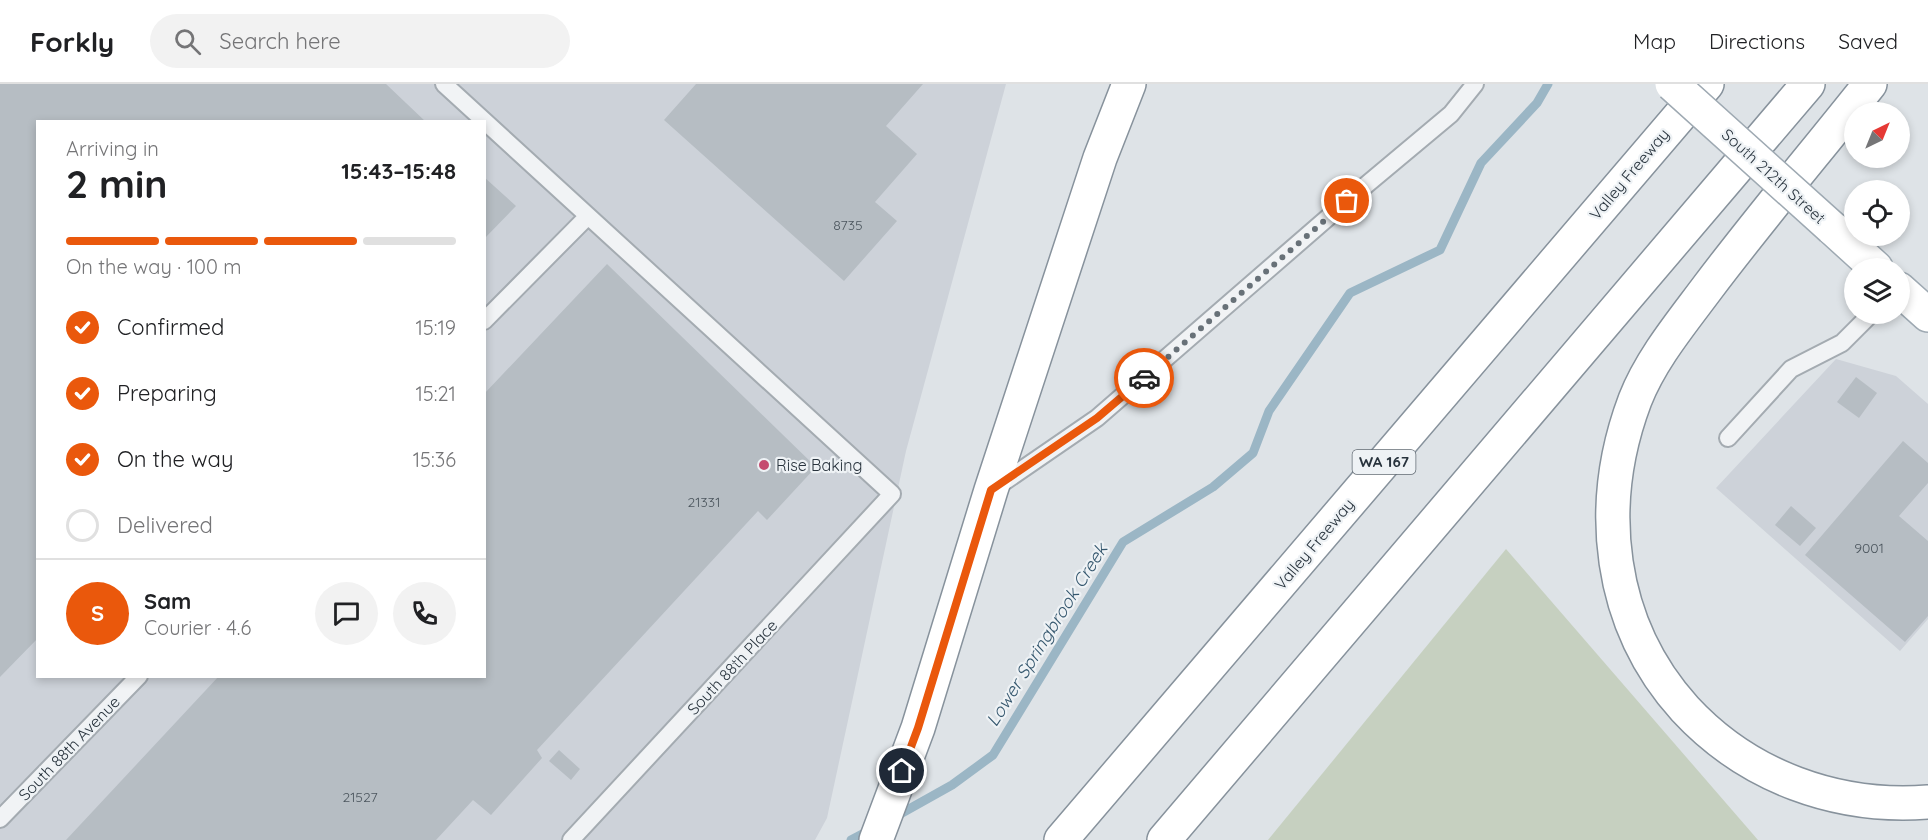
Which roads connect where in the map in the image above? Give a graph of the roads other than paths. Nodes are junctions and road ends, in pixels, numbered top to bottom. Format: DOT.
graph roads {
  1 [pos="444,84"];
  2 [pos="1129,84"];
  3 [pos="1475,84"];
  4 [pos="1672,84"];
  5 [pos="1707,84"];
  6 [pos="1808,84"];
  7 [pos="1870,84"];
  8 [pos="483,120"];
  9 [pos="486,122"];
  10 [pos="588,216"];
  11 [pos="1865,258"];
  12 [pos="1910,299"];
  13 [pos="1928,315"];
  14 [pos="486,319"];
  15 [pos="1861,324"];
  16 [pos="1728,438"];
  17 [pos="991,490"];
  18 [pos="137,678"];
  19 [pos="1928,802"];
  20 [pos="0,819"];
  21 [pos="572,840"];
  22 [pos="876,840"];
  23 [pos="1062,840"];
  24 [pos="1164,840"];
  1 -- 8 [label="lane"];
  2 -- 17 [label="main road"];
  3 -- 17 [label="lane"];
  4 -- 11 [label="main road, South 212th Street, bridge"];
  5 -- 23 [label="main road, Valley Freeway / WA 167"];
  6 -- 24 [label="main road"];
  7 -- 19 [label="main road"];
  9 -- 10 [label="lane"];
  10 -- 14 [label="lane"];
  10 -- 21 [label="lane, South 88th Place"];
  12 -- 13 [label="main road"];
  15 -- 16 [label="lane"];
  17 -- 22 [label="main road"];
  18 -- 20 [label="lane, South 88th Avenue"];
}
